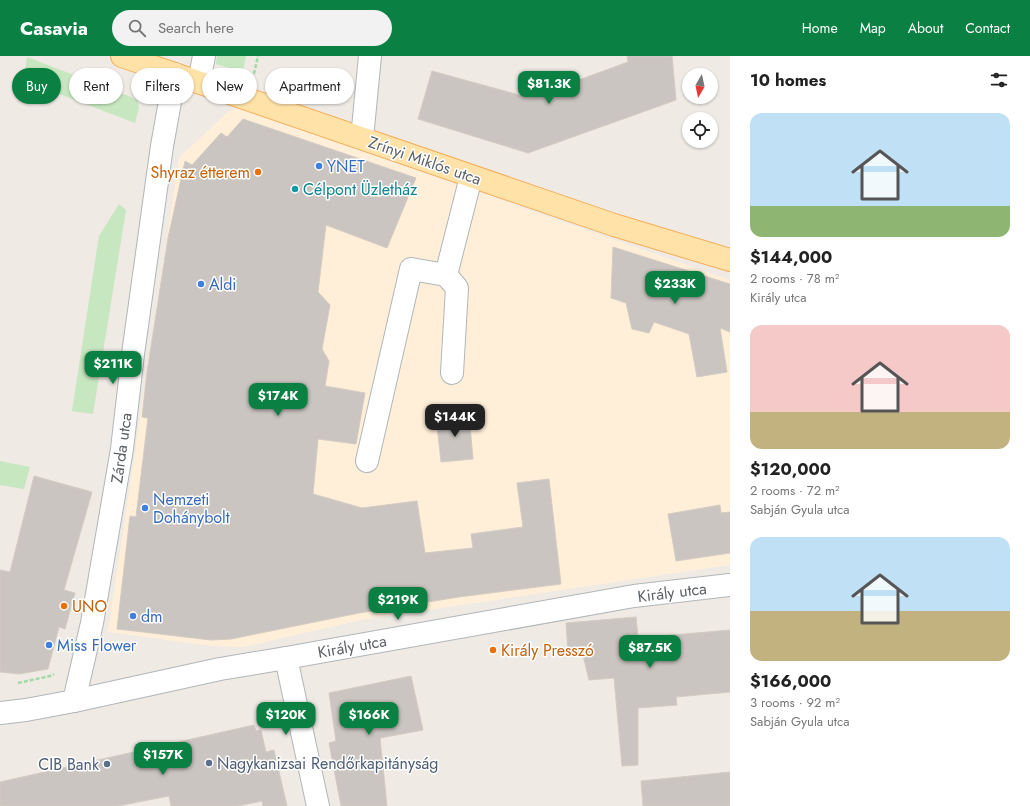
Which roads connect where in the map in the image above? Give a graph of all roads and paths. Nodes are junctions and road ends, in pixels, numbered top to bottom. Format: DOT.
graph roads {
  1 [pos="122,56"];
  2 [pos="204,56"];
  3 [pos="258,56"];
  4 [pos="370,56"];
  5 [pos="157,68"];
  6 [pos="255,68"];
  7 [pos="194,80"];
  8 [pos="199,82"];
  9 [pos="170,104"];
  10 [pos="362,138"];
  11 [pos="471,177"];
  12 [pos="730,260"];
  13 [pos="446,276"];
  14 [pos="452,373"];
  15 [pos="367,461"];
  16 [pos="730,585"];
  17 [pos="286,658"];
  18 [pos="58,672"];
  19 [pos="17,684"];
  20 [pos="74,702"];
  21 [pos="0,713"];
  22 [pos="318,806"];
  1 -- 5 [label="main road, Zrínyi Miklós utca"];
  2 -- 8 [label="street"];
  3 -- 6 [label="path"];
  4 -- 10 [label="street"];
  7 -- 8 [label="main road, Zrínyi Miklós utca"];
  8 -- 10 [label="main road, Zrínyi Miklós utca"];
  9 -- 20 [label="street, Zárda utca"];
  10 -- 11 [label="main road, Zrínyi Miklós utca"];
  11 -- 12 [label="main road, Zrínyi Miklós utca"];
  11 -- 13 [label="street"];
  13 -- 14 [label="street"];
  13 -- 15 [label="street"];
  16 -- 17 [label="street, Király utca"];
  17 -- 20 [label="street, Király utca"];
  17 -- 22 [label="street"];
  18 -- 19 [label="path"];
  20 -- 21 [label="street, Király utca"];
}
